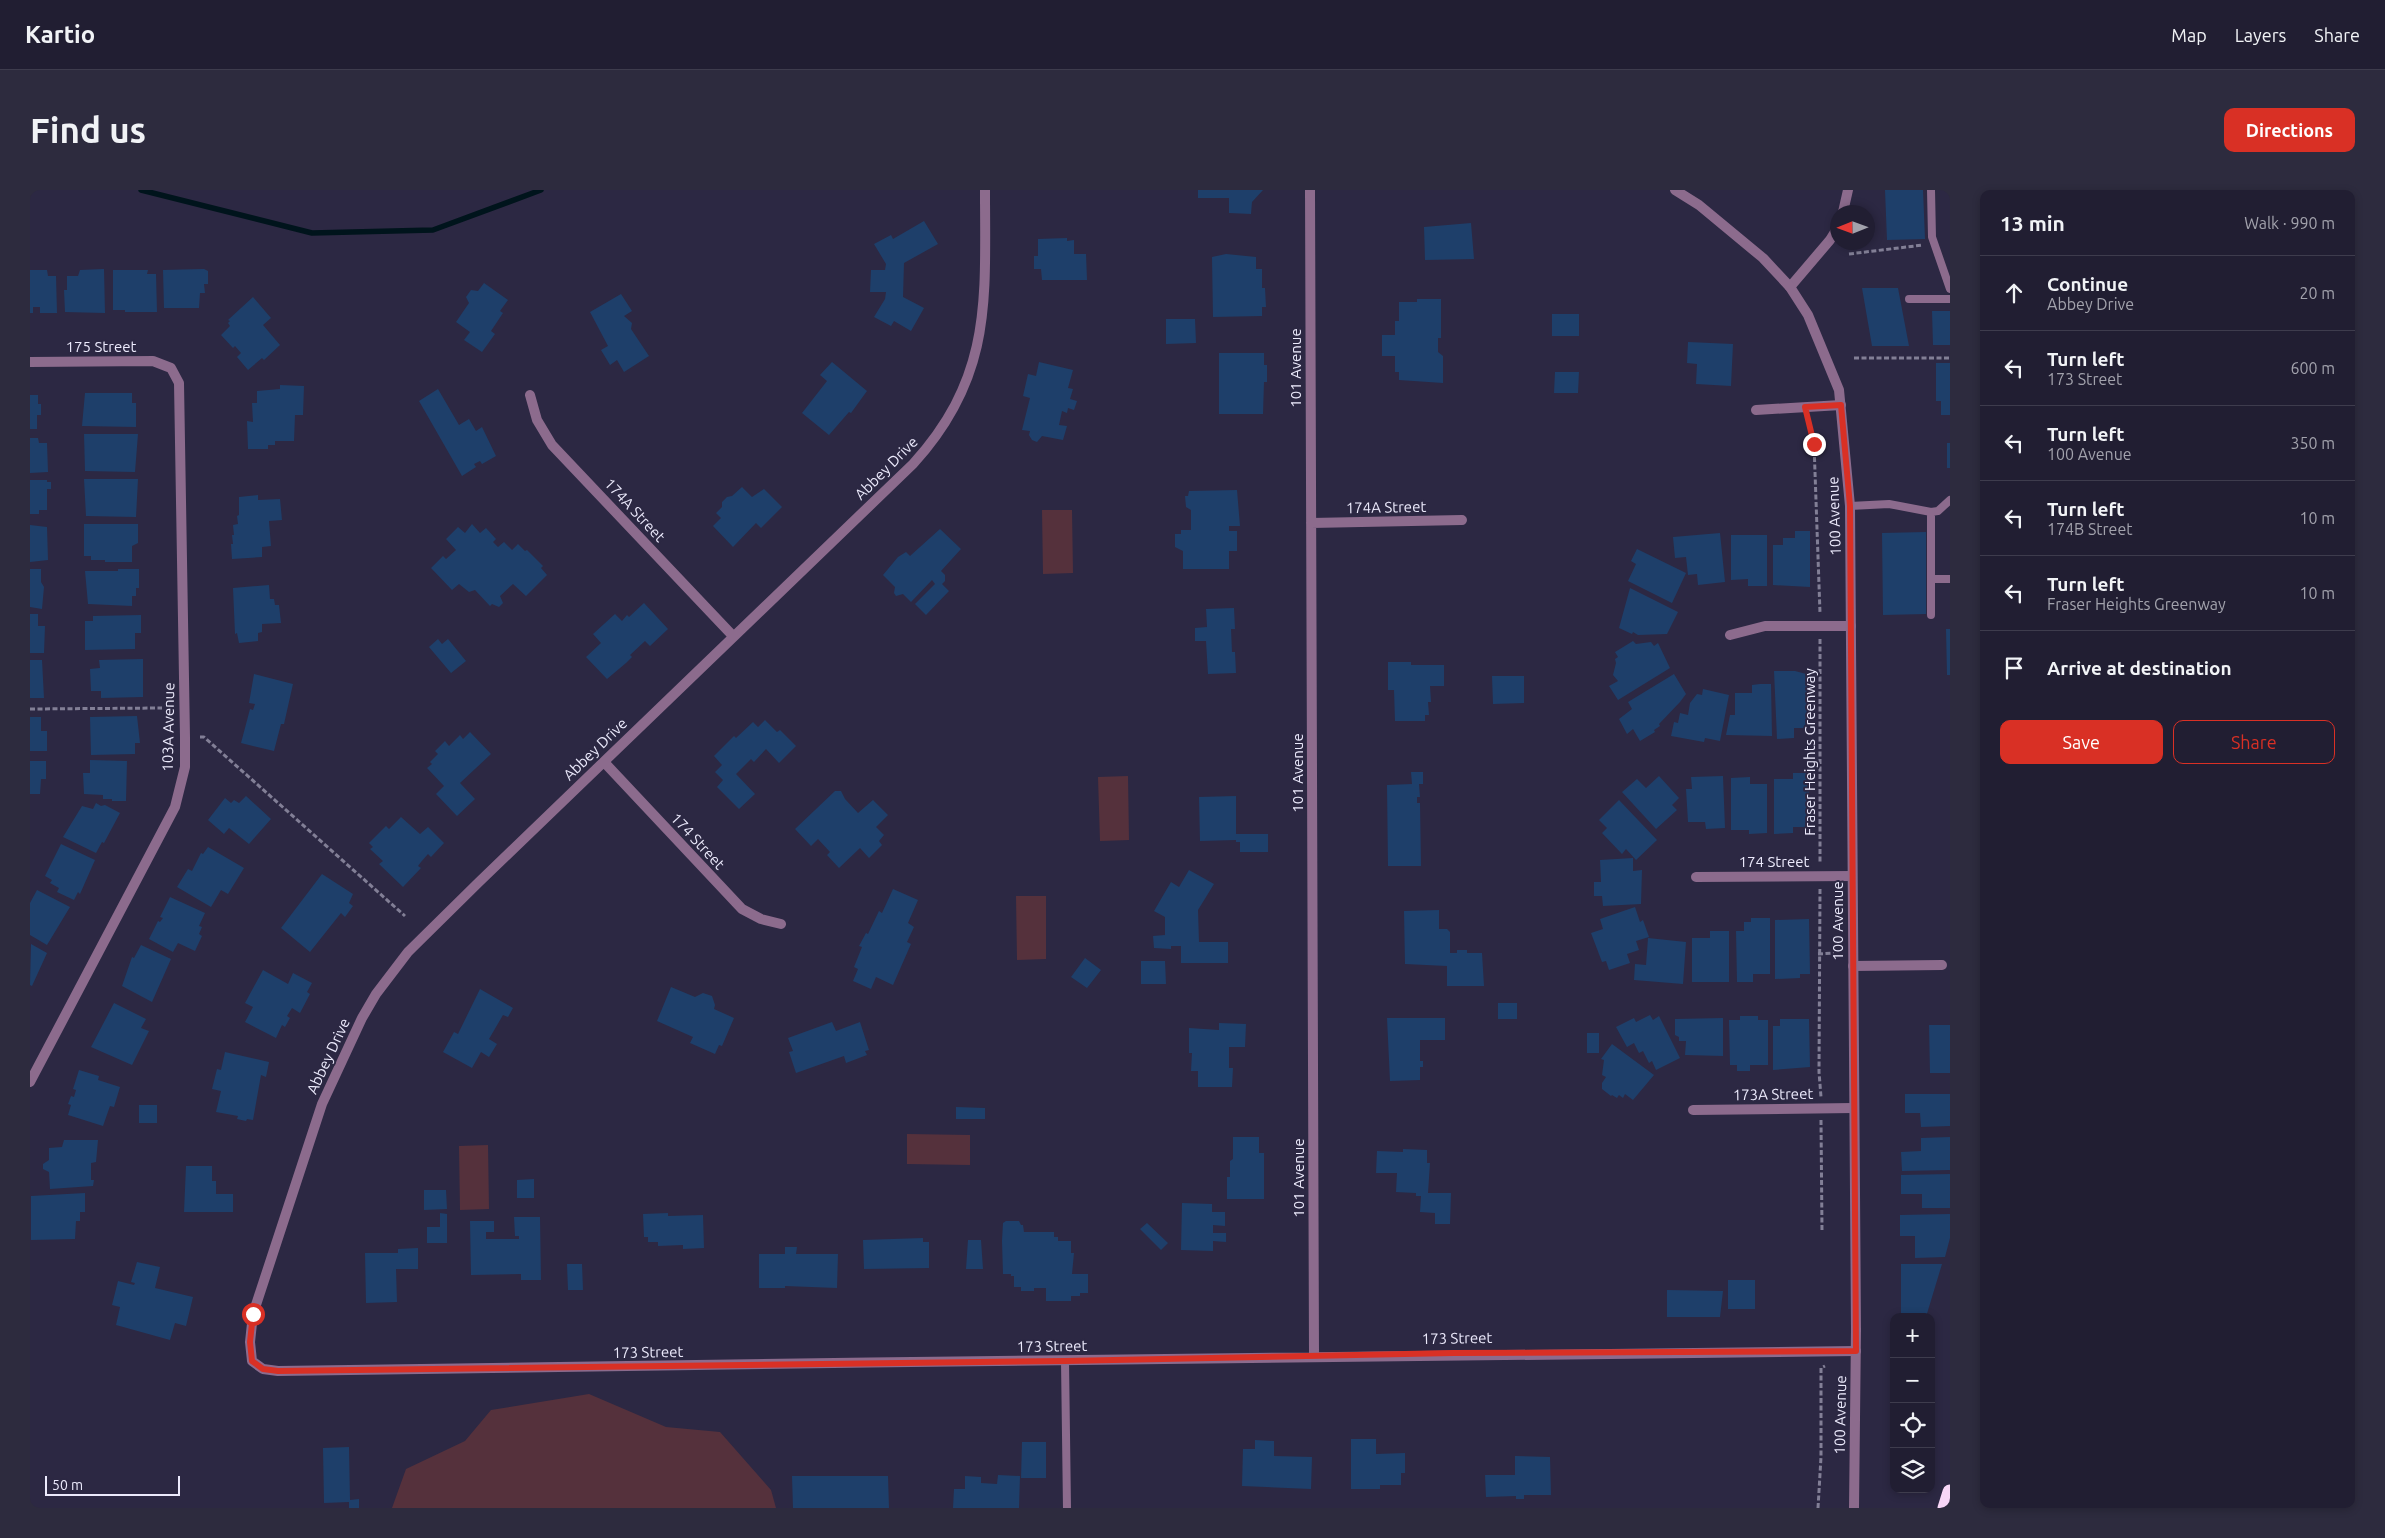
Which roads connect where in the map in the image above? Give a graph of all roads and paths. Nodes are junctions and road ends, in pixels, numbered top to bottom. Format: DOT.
graph roads {
  1 [pos="985,190"];
  2 [pos="1310,190"];
  3 [pos="1675,190"];
  4 [pos="1848,190"];
  5 [pos="1931,190"];
  6 [pos="1845,205"];
  7 [pos="1830,240"];
  8 [pos="1934,244"];
  9 [pos="1849,254"];
  10 [pos="1790,287"];
  11 [pos="1950,289"];
  12 [pos="1950,298"];
  13 [pos="1909,299"];
  14 [pos="1854,358"];
  15 [pos="1950,358"];
  16 [pos="30,362"];
  17 [pos="171,368"];
  18 [pos="530,395"];
  19 [pos="1841,405"];
  20 [pos="1805,407"];
  21 [pos="1756,410"];
  22 [pos="1950,500"];
  23 [pos="1850,506"];
  24 [pos="1932,512"];
  25 [pos="1462,520"];
  26 [pos="1311,523"];
  27 [pos="1931,579"];
  28 [pos="1950,579"];
  29 [pos="1820,615"];
  30 [pos="1932,615"];
  31 [pos="1851,626"];
  32 [pos="1730,635"];
  33 [pos="733,636"];
  34 [pos="1820,639"];
  35 [pos="162,708"];
  36 [pos="30,709"];
  37 [pos="200,737"];
  38 [pos="604,762"];
  39 [pos="1820,864"];
  40 [pos="1852,876"];
  41 [pos="1696,877"];
  42 [pos="1820,887"];
  43 [pos="405,916"];
  44 [pos="781,924"];
  45 [pos="1834,953"];
  46 [pos="1818,954"];
  47 [pos="1942,964"];
  48 [pos="1853,966"];
  49 [pos="30,1082"];
  50 [pos="1821,1099"];
  51 [pos="1853,1108"];
  52 [pos="1693,1110"];
  53 [pos="1821,1120"];
  54 [pos="1822,1231"];
  55 [pos="1843,1351"];
  56 [pos="1856,1351"];
  57 [pos="1314,1356"];
  58 [pos="252,1361"];
  59 [pos="1065,1361"];
  60 [pos="1950,1492"];
  61 [pos="1067,1508"];
  62 [pos="1818,1508"];
  63 [pos="1854,1508"];
  64 [pos="1946,1508"];
  1 -- 33 [label="street, Abbey Drive"];
  2 -- 26 [label="street, 101 Avenue"];
  3 -- 10 [label="street, 100 Avenue"];
  4 -- 6 [label="street"];
  5 -- 8 [label="lane"];
  7 -- 10 [label="street"];
  8 -- 9 [label="path"];
  8 -- 11 [label="lane"];
  10 -- 19 [label="street, 100 Avenue"];
  12 -- 13 [label="lane"];
  14 -- 15 [label="path"];
  16 -- 17 [label="street, 175 Street"];
  17 -- 49 [label="street, 103A Avenue"];
  18 -- 33 [label="street, 174A Street"];
  19 -- 20 [label="street"];
  19 -- 23 [label="street, 100 Avenue"];
  20 -- 21 [label="street"];
  20 -- 29 [label="path"];
  22 -- 24 [label="lane"];
  23 -- 24 [label="lane"];
  23 -- 31 [label="street, 100 Avenue"];
  24 -- 27 [label="lane"];
  25 -- 26 [label="street, 174A Street"];
  26 -- 57 [label="street, 101 Avenue"];
  27 -- 28 [label="lane"];
  27 -- 30 [label="lane"];
  31 -- 32 [label="street"];
  31 -- 40 [label="street, 100 Avenue"];
  33 -- 38 [label="street, Abbey Drive"];
  34 -- 39 [label="path, Fraser Heights Greenway"];
  35 -- 36 [label="path"];
  37 -- 43 [label="path"];
  38 -- 44 [label="street, 174 Street"];
  38 -- 58 [label="street, Abbey Drive"];
  40 -- 41 [label="street, 174 Street"];
  40 -- 48 [label="street, 100 Avenue"];
  42 -- 46 [label="path"];
  45 -- 46 [label="path"];
  46 -- 50 [label="path"];
  47 -- 48 [label="street"];
  48 -- 51 [label="street, 100 Avenue"];
  51 -- 52 [label="street, 173A Street"];
  51 -- 56 [label="street, 100 Avenue"];
  53 -- 54 [label="path"];
  55 -- 56 [label="street, 173 Street"];
  55 -- 57 [label="street, 173 Street"];
  55 -- 62 [label="path"];
  56 -- 63 [label="street, 100 Avenue"];
  57 -- 59 [label="street, 173 Street"];
  58 -- 59 [label="street, 173 Street"];
  59 -- 61 [label="lane"];
  60 -- 64 [label="highway"];
}
